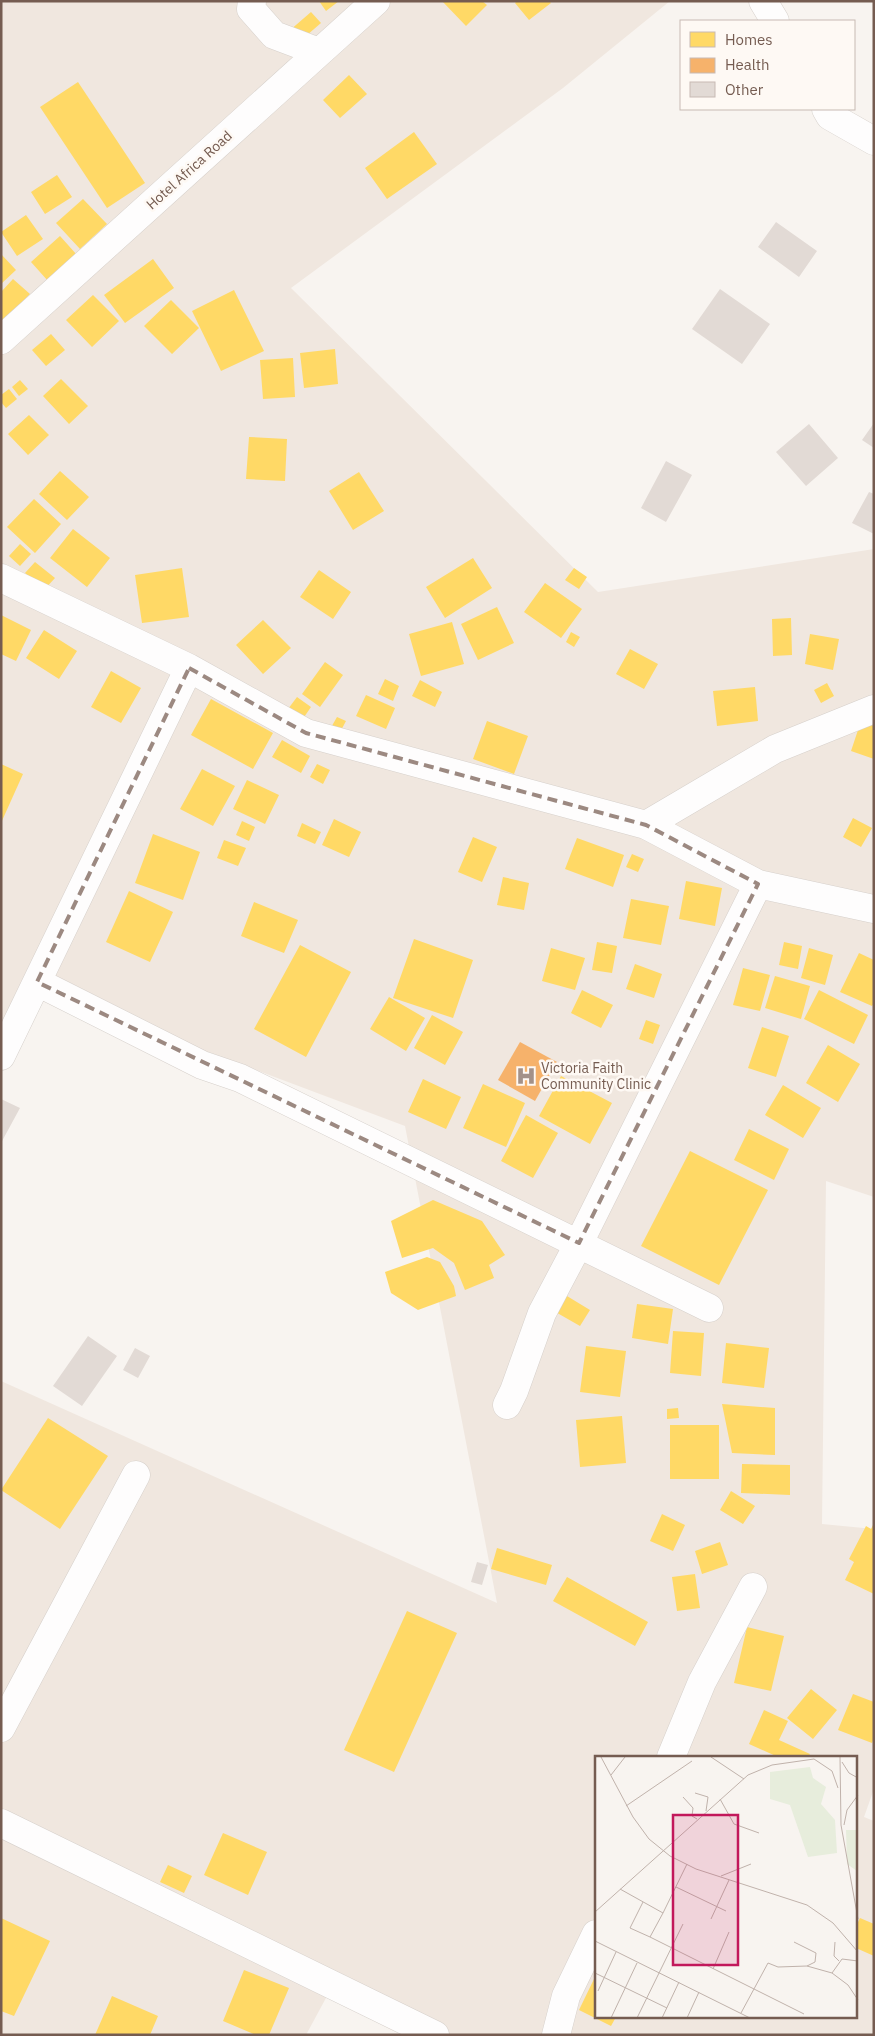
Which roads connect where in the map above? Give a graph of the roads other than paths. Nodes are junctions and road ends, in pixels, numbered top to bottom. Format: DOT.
graph roads {
  1 [pos="252,1"];
  2 [pos="376,1"];
  3 [pos="763,1"];
  4 [pos="774,20"];
  5 [pos="319,52"];
  6 [pos="827,110"];
  7 [pos="874,141"];
  8 [pos="1,340"];
  9 [pos="1,578"];
  10 [pos="189,668"];
  11 [pos="874,709"];
  12 [pos="646,824"];
  13 [pos="758,884"];
  14 [pos="874,909"];
  15 [pos="37,982"];
  16 [pos="1,1056"];
  17 [pos="579,1243"];
  18 [pos="709,1308"];
  19 [pos="507,1405"];
  20 [pos="136,1475"];
  21 [pos="752,1587"];
  22 [pos="1,1728"];
  23 [pos="670,1756"];
  24 [pos="1,1822"];
  25 [pos="595,1936"];
  26 [pos="435,2035"];
  27 [pos="556,2035"];
  1 -- 5 [label="street"];
  2 -- 5 [label="street, Hotel Africa Road"];
  3 -- 4 [label="street"];
  5 -- 8 [label="street, Hotel Africa Road"];
  6 -- 7 [label="street"];
  9 -- 10 [label="street"];
  10 -- 12 [label="street"];
  10 -- 15 [label="street"];
  11 -- 12 [label="street"];
  12 -- 13 [label="street"];
  13 -- 14 [label="street"];
  13 -- 17 [label="street"];
  15 -- 16 [label="street"];
  15 -- 17 [label="street"];
  17 -- 18 [label="street"];
  17 -- 19 [label="street"];
  20 -- 22 [label="street"];
  21 -- 23 [label="street"];
  24 -- 26 [label="street"];
  25 -- 27 [label="street"];
}
